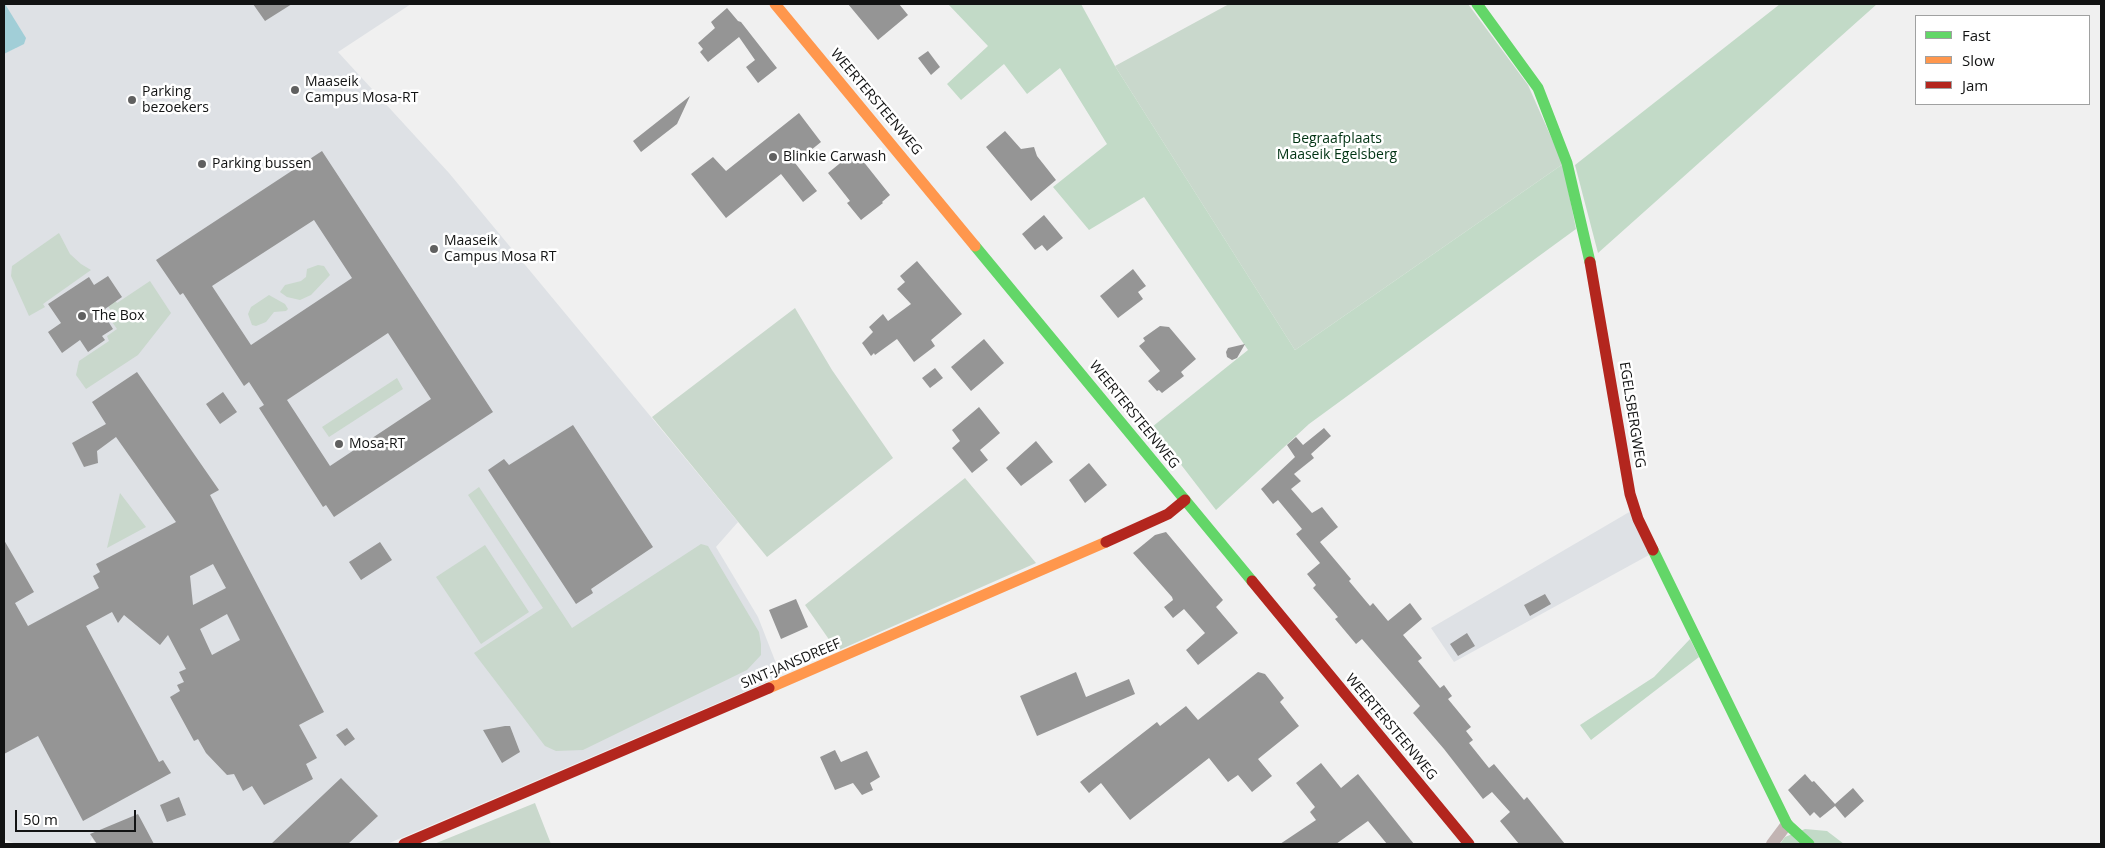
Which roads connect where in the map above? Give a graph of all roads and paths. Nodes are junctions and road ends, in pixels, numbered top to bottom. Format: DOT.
graph roads {
  1 [pos="775,4"];
  2 [pos="1477,4"];
  3 [pos="1184,500"];
  4 [pos="1787,824"];
  5 [pos="404,844"];
  6 [pos="1469,844"];
  7 [pos="1772,844"];
  8 [pos="1809,844"];
  1 -- 3 [label="street, WEERTERSTEENWEG"];
  2 -- 4 [label="street, EGELSBERGWEG"];
  3 -- 5 [label="street, SINT-JANSDREEF"];
  3 -- 6 [label="street, WEERTERSTEENWEG"];
  4 -- 7 [label="street"];
  4 -- 8 [label="street, EGELSBERGWEG"];
}
